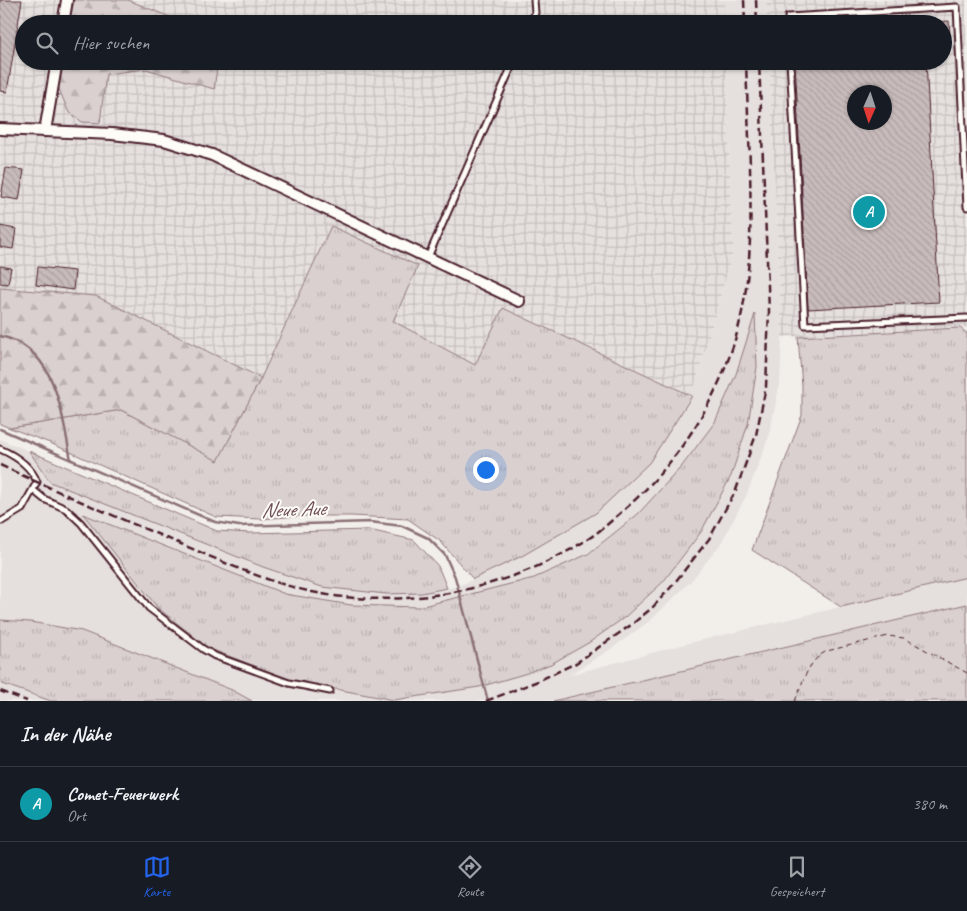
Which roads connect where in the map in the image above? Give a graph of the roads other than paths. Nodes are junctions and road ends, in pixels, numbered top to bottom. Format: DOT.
graph roads {
  1 [pos="68,0"];
  2 [pos="534,0"];
  3 [pos="66,15"];
  4 [pos="534,15"];
  5 [pos="809,15"];
  6 [pos="55,70"];
  7 [pos="510,70"];
  8 [pos="791,70"];
  9 [pos="0,129"];
  10 [pos="45,130"];
  11 [pos="967,206"];
  12 [pos="428,257"];
  13 [pos="518,300"];
  14 [pos="967,318"];
  15 [pos="0,449"];
  16 [pos="33,490"];
  17 [pos="2,521"];
  18 [pos="330,691"];
  1 -- 3 [label="street"];
  2 -- 4 [label="lane"];
  5 -- 11 [label="lane"];
  6 -- 10 [label="street"];
  7 -- 12 [label="lane"];
  8 -- 14 [label="lane"];
  9 -- 10 [label="street"];
  10 -- 12 [label="street"];
  12 -- 13 [label="street"];
  15 -- 16 [label="lane"];
  16 -- 17 [label="lane"];
  16 -- 18 [label="lane"];
}
